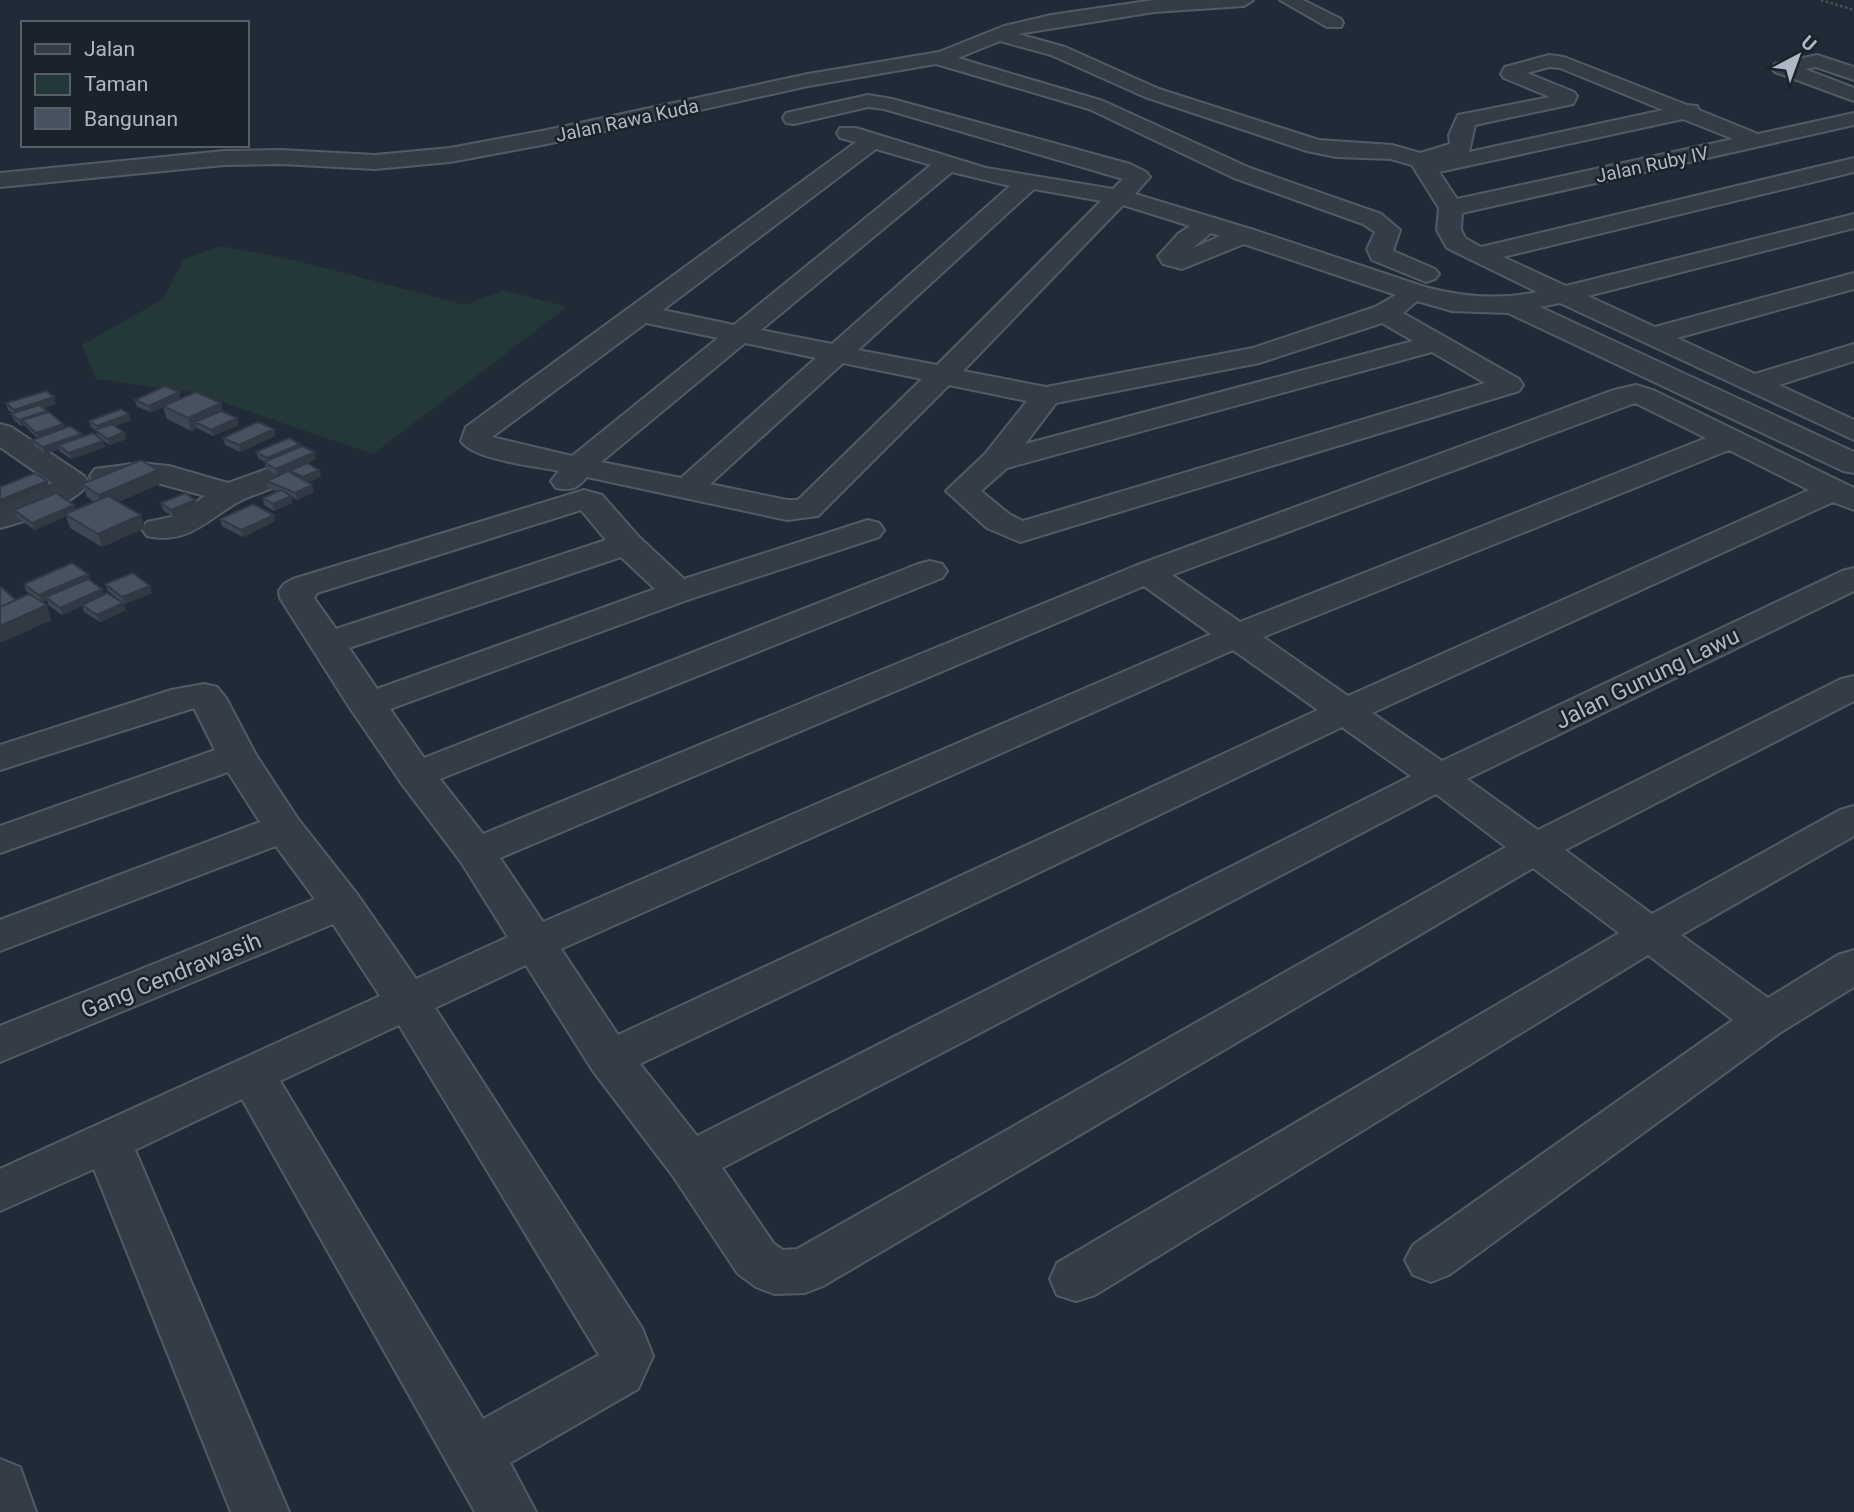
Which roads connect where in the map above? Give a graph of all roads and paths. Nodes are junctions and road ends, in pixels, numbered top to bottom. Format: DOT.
graph roads {
  1 [pos="1244,0"];
  2 [pos="1289,0"];
  3 [pos="1821,0"];
  4 [pos="1854,10"];
  5 [pos="1334,23"];
  6 [pos="999,35"];
  7 [pos="1789,50"];
  8 [pos="936,58"];
  9 [pos="1817,61"];
  10 [pos="1854,74"];
  11 [pos="1854,95"];
  12 [pos="726,99"];
  13 [pos="1689,111"];
  14 [pos="794,117"];
  15 [pos="1854,119"];
  16 [pos="873,140"];
  17 [pos="1757,141"];
  18 [pos="1712,151"];
  19 [pos="947,164"];
  20 [pos="1423,164"];
  21 [pos="1854,165"];
  22 [pos="0,180"];
  23 [pos="1784,181"];
  24 [pos="1027,183"];
  25 [pos="1120,197"];
  26 [pos="1451,208"];
  27 [pos="1854,210"];
  28 [pos="1854,221"];
  29 [pos="1209,224"];
  30 [pos="1245,235"];
  31 [pos="1479,255"];
  32 [pos="1854,281"];
  33 [pos="1416,293"];
  34 [pos="1562,295"];
  35 [pos="1514,305"];
  36 [pos="1384,313"];
  37 [pos="641,314"];
  38 [pos="738,335"];
  39 [pos="1650,337"];
  40 [pos="1436,343"];
  41 [pos="1854,352"];
  42 [pos="838,354"];
  43 [pos="941,375"];
  44 [pos="1752,384"];
  45 [pos="1046,396"];
  46 [pos="1851,427"];
  47 [pos="0,433"];
  48 [pos="1731,439"];
  49 [pos="996,461"];
  50 [pos="578,467"];
  51 [pos="270,477"];
  52 [pos="73,483"];
  53 [pos="1847,485"];
  54 [pos="686,489"];
  55 [pos="229,494"];
  56 [pos="551,507"];
  57 [pos="0,518"];
  58 [pos="158,529"];
  59 [pos="868,530"];
  60 [pos="627,544"];
  61 [pos="930,571"];
  62 [pos="1147,573"];
  63 [pos="1854,578"];
  64 [pos="678,592"];
  65 [pos="1237,635"];
  66 [pos="327,644"];
  67 [pos="1854,687"];
  68 [pos="367,705"];
  69 [pos="1343,712"];
  70 [pos="237,755"];
  71 [pos="0,758"];
  72 [pos="416,775"];
  73 [pos="1439,777"];
  74 [pos="1854,819"];
  75 [pos="284,828"];
  76 [pos="0,840"];
  77 [pos="1534,849"];
  78 [pos="476,853"];
  79 [pos="342,905"];
  80 [pos="1648,934"];
  81 [pos="0,936"];
  82 [pos="535,943"];
  83 [pos="1854,966"];
  84 [pos="1854,996"];
  85 [pos="408,1002"];
  86 [pos="1783,1010"];
  87 [pos="0,1045"];
  88 [pos="609,1059"];
  89 [pos="252,1074"];
  90 [pos="108,1143"];
  91 [pos="690,1162"];
  92 [pos="0,1191"];
  93 [pos="1431,1260"];
  94 [pos="1076,1279"];
  95 [pos="474,1453"];
  96 [pos="0,1486"];
  97 [pos="7,1512"];
  98 [pos="260,1512"];
  99 [pos="507,1512"];
  1 -- 6 [label="street, Jalan Rawa Kuda"];
  2 -- 5 [label="street"];
  3 -- 4 [label="path"];
  6 -- 8 [label="street, Jalan Rawa Kuda"];
  6 -- 20 [label="street"];
  7 -- 9 [label="street"];
  8 -- 12 [label="street, Jalan Rawa Kuda"];
  8 -- 35 [label="street"];
  9 -- 10 [label="street"];
  9 -- 11 [label="street"];
  12 -- 14 [label="street"];
  12 -- 22 [label="street, Jalan Rawa Kuda"];
  13 -- 17 [label="street"];
  13 -- 20 [label="street"];
  13 -- 20 [label="street"];
  14 -- 16 [label="street"];
  14 -- 25 [label="street"];
  15 -- 17 [label="street, Jalan Ruby IV"];
  16 -- 19 [label="street"];
  16 -- 37 [label="street"];
  17 -- 18 [label="street, Jalan Ruby IV"];
  18 -- 23 [label="street"];
  18 -- 26 [label="street, Jalan Ruby IV"];
  19 -- 24 [label="street"];
  19 -- 38 [label="street"];
  20 -- 26 [label="street"];
  21 -- 23 [label="street"];
  23 -- 27 [label="street"];
  23 -- 31 [label="street"];
  24 -- 25 [label="street"];
  24 -- 42 [label="street"];
  25 -- 29 [label="street"];
  25 -- 43 [label="street"];
  26 -- 31 [label="street"];
  28 -- 34 [label="street"];
  29 -- 30 [label="street"];
  29 -- 30 [label="street"];
  30 -- 33 [label="street"];
  31 -- 34 [label="street"];
  32 -- 39 [label="street"];
  33 -- 35 [label="street"];
  33 -- 36 [label="street"];
  34 -- 35 [label="street"];
  34 -- 39 [label="street"];
  35 -- 53 [label="street"];
  36 -- 40 [label="street"];
  36 -- 45 [label="street"];
  37 -- 38 [label="street"];
  37 -- 50 [label="street"];
  38 -- 42 [label="street"];
  38 -- 50 [label="street"];
  39 -- 44 [label="street"];
  40 -- 49 [label="street"];
  40 -- 49 [label="street"];
  41 -- 44 [label="street"];
  42 -- 43 [label="street"];
  42 -- 54 [label="street"];
  43 -- 45 [label="street"];
  43 -- 54 [label="street"];
  44 -- 46 [label="street"];
  45 -- 49 [label="street"];
  47 -- 52 [label="street"];
  48 -- 53 [label="street"];
  48 -- 62 [label="street"];
  48 -- 65 [label="street"];
  50 -- 54 [label="street"];
  50 -- 56 [label="street"];
  51 -- 55 [label="street"];
  52 -- 55 [label="street"];
  52 -- 57 [label="street"];
  53 -- 69 [label="street"];
  55 -- 58 [label="street"];
  56 -- 60 [label="street"];
  56 -- 66 [label="street"];
  59 -- 64 [label="street"];
  60 -- 64 [label="street"];
  60 -- 66 [label="street"];
  61 -- 72 [label="street"];
  62 -- 65 [label="street"];
  62 -- 78 [label="street"];
  63 -- 73 [label="street, Jalan Gunung Lawu"];
  64 -- 68 [label="street"];
  65 -- 69 [label="street"];
  65 -- 82 [label="street"];
  66 -- 68 [label="street"];
  67 -- 77 [label="street"];
  68 -- 72 [label="street"];
  69 -- 73 [label="street"];
  69 -- 88 [label="street"];
  70 -- 71 [label="street"];
  70 -- 75 [label="street"];
  70 -- 76 [label="street"];
  72 -- 78 [label="street"];
  73 -- 77 [label="street"];
  73 -- 91 [label="street, Jalan Gunung Lawu"];
  74 -- 80 [label="street"];
  75 -- 79 [label="street"];
  75 -- 81 [label="street"];
  77 -- 80 [label="street"];
  77 -- 91 [label="street"];
  78 -- 82 [label="street"];
  79 -- 85 [label="street"];
  79 -- 87 [label="street, Gang Cendrawasih"];
  80 -- 86 [label="street"];
  80 -- 94 [label="street"];
  82 -- 85 [label="street"];
  82 -- 88 [label="street"];
  83 -- 86 [label="street"];
  84 -- 86 [label="street"];
  85 -- 89 [label="street"];
  85 -- 95 [label="street"];
  86 -- 93 [label="street"];
  88 -- 91 [label="street"];
  89 -- 90 [label="street"];
  89 -- 95 [label="street"];
  90 -- 92 [label="street"];
  90 -- 98 [label="street"];
  95 -- 99 [label="street"];
  96 -- 97 [label="street"];
}
